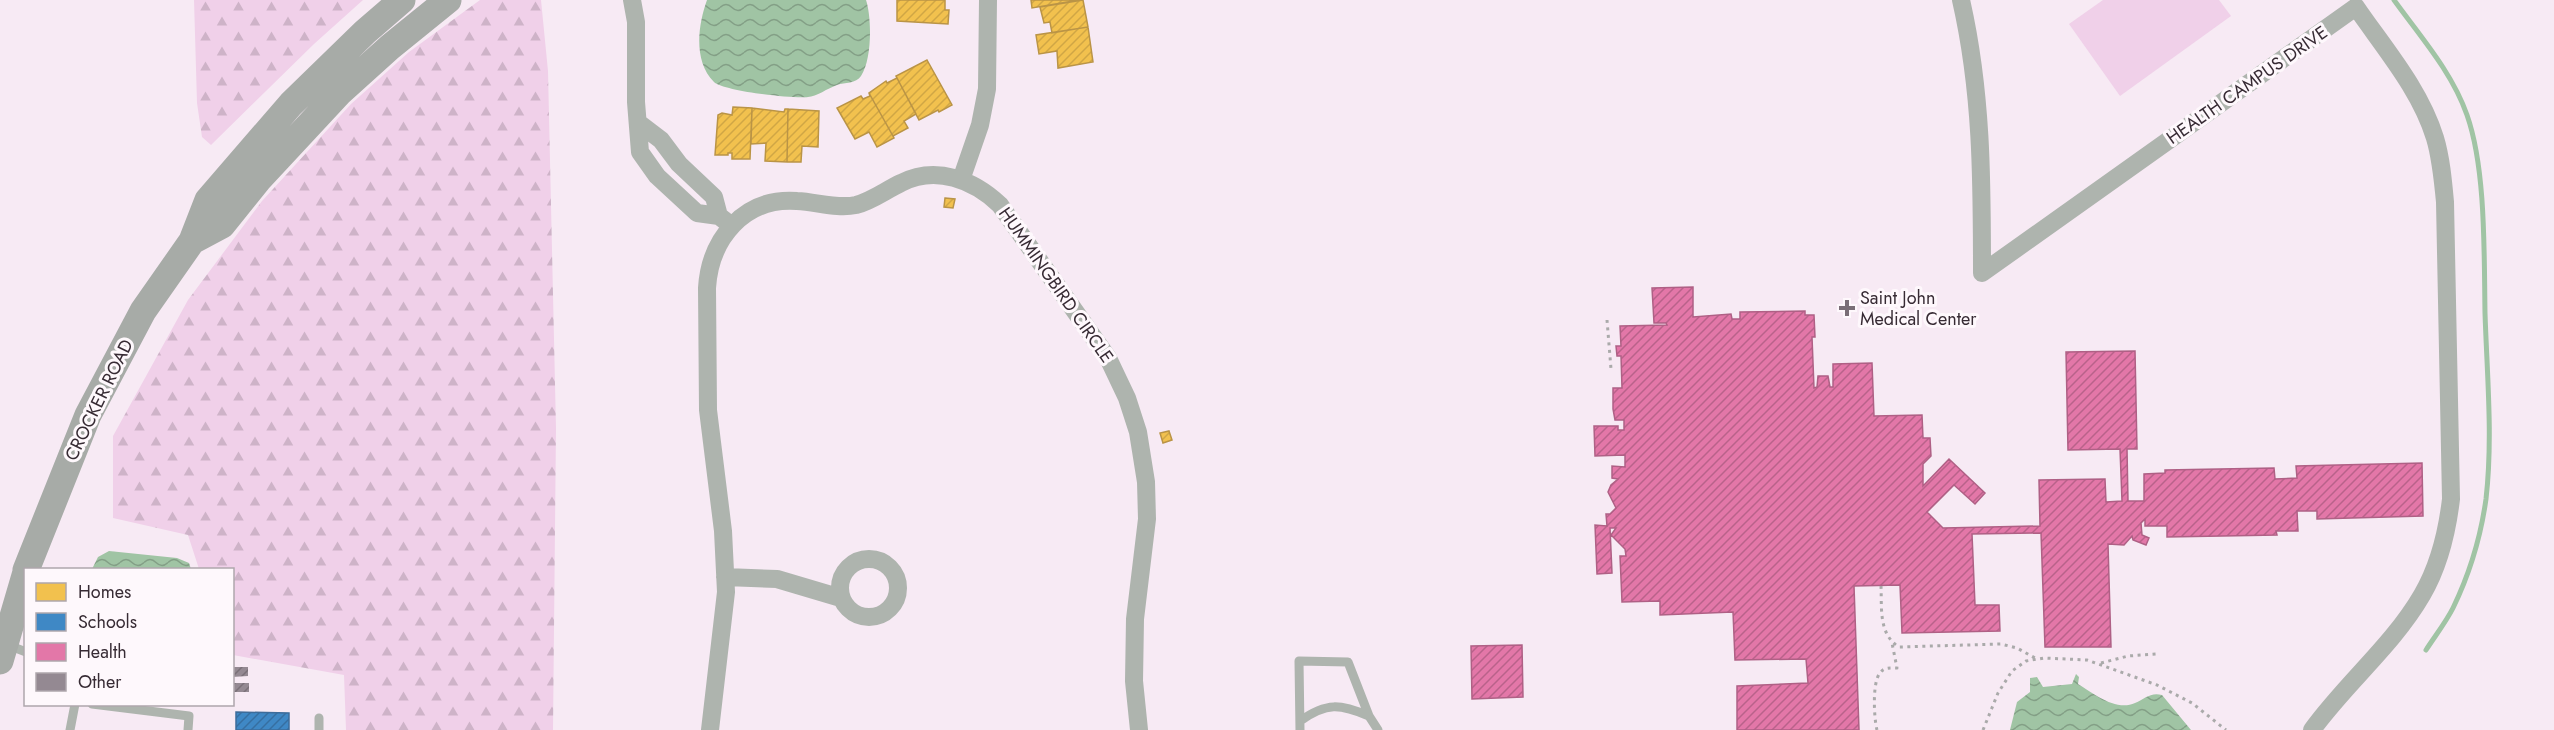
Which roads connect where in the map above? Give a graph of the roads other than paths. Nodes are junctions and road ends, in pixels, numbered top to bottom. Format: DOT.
graph roads {
  1 [pos="402,0"];
  2 [pos="448,0"];
  3 [pos="632,0"];
  4 [pos="988,0"];
  5 [pos="1961,0"];
  6 [pos="961,180"];
  7 [pos="725,221"];
  8 [pos="192,242"];
  9 [pos="27,568"];
  10 [pos="725,576"];
  11 [pos="24,581"];
  12 [pos="841,598"];
  13 [pos="10,652"];
  14 [pos="75,706"];
  15 [pos="100,706"];
  16 [pos="1369,716"];
  17 [pos="319,718"];
  18 [pos="1300,725"];
  19 [pos="70,730"];
  20 [pos="188,730"];
  21 [pos="319,730"];
  22 [pos="710,730"];
  23 [pos="1139,730"];
  24 [pos="1378,730"];
  25 [pos="2312,730"];
  1 -- 8 [label="main road, CROCKER ROAD"];
  2 -- 8 [label="main road, CROCKER ROAD"];
  3 -- 7 [label="street"];
  4 -- 6 [label="street"];
  5 -- 25 [label="street, HEALTH CAMPUS DRIVE"];
  6 -- 7 [label="street, HUMMINGBIRD CIRCLE"];
  6 -- 23 [label="street, HUMMINGBIRD CIRCLE"];
  7 -- 10 [label="street, HUMMINGBIRD CIRCLE"];
  8 -- 9 [label="main road, CROCKER ROAD"];
  10 -- 12 [label="street"];
  10 -- 22 [label="street, HUMMINGBIRD CIRCLE"];
  11 -- 13 [label="main road, CROCKER ROAD"];
  14 -- 19 [label="lane"];
  15 -- 20 [label="lane"];
  16 -- 18 [label="lane"];
  16 -- 18 [label="lane"];
  16 -- 24 [label="lane"];
  17 -- 21 [label="lane"];
}
